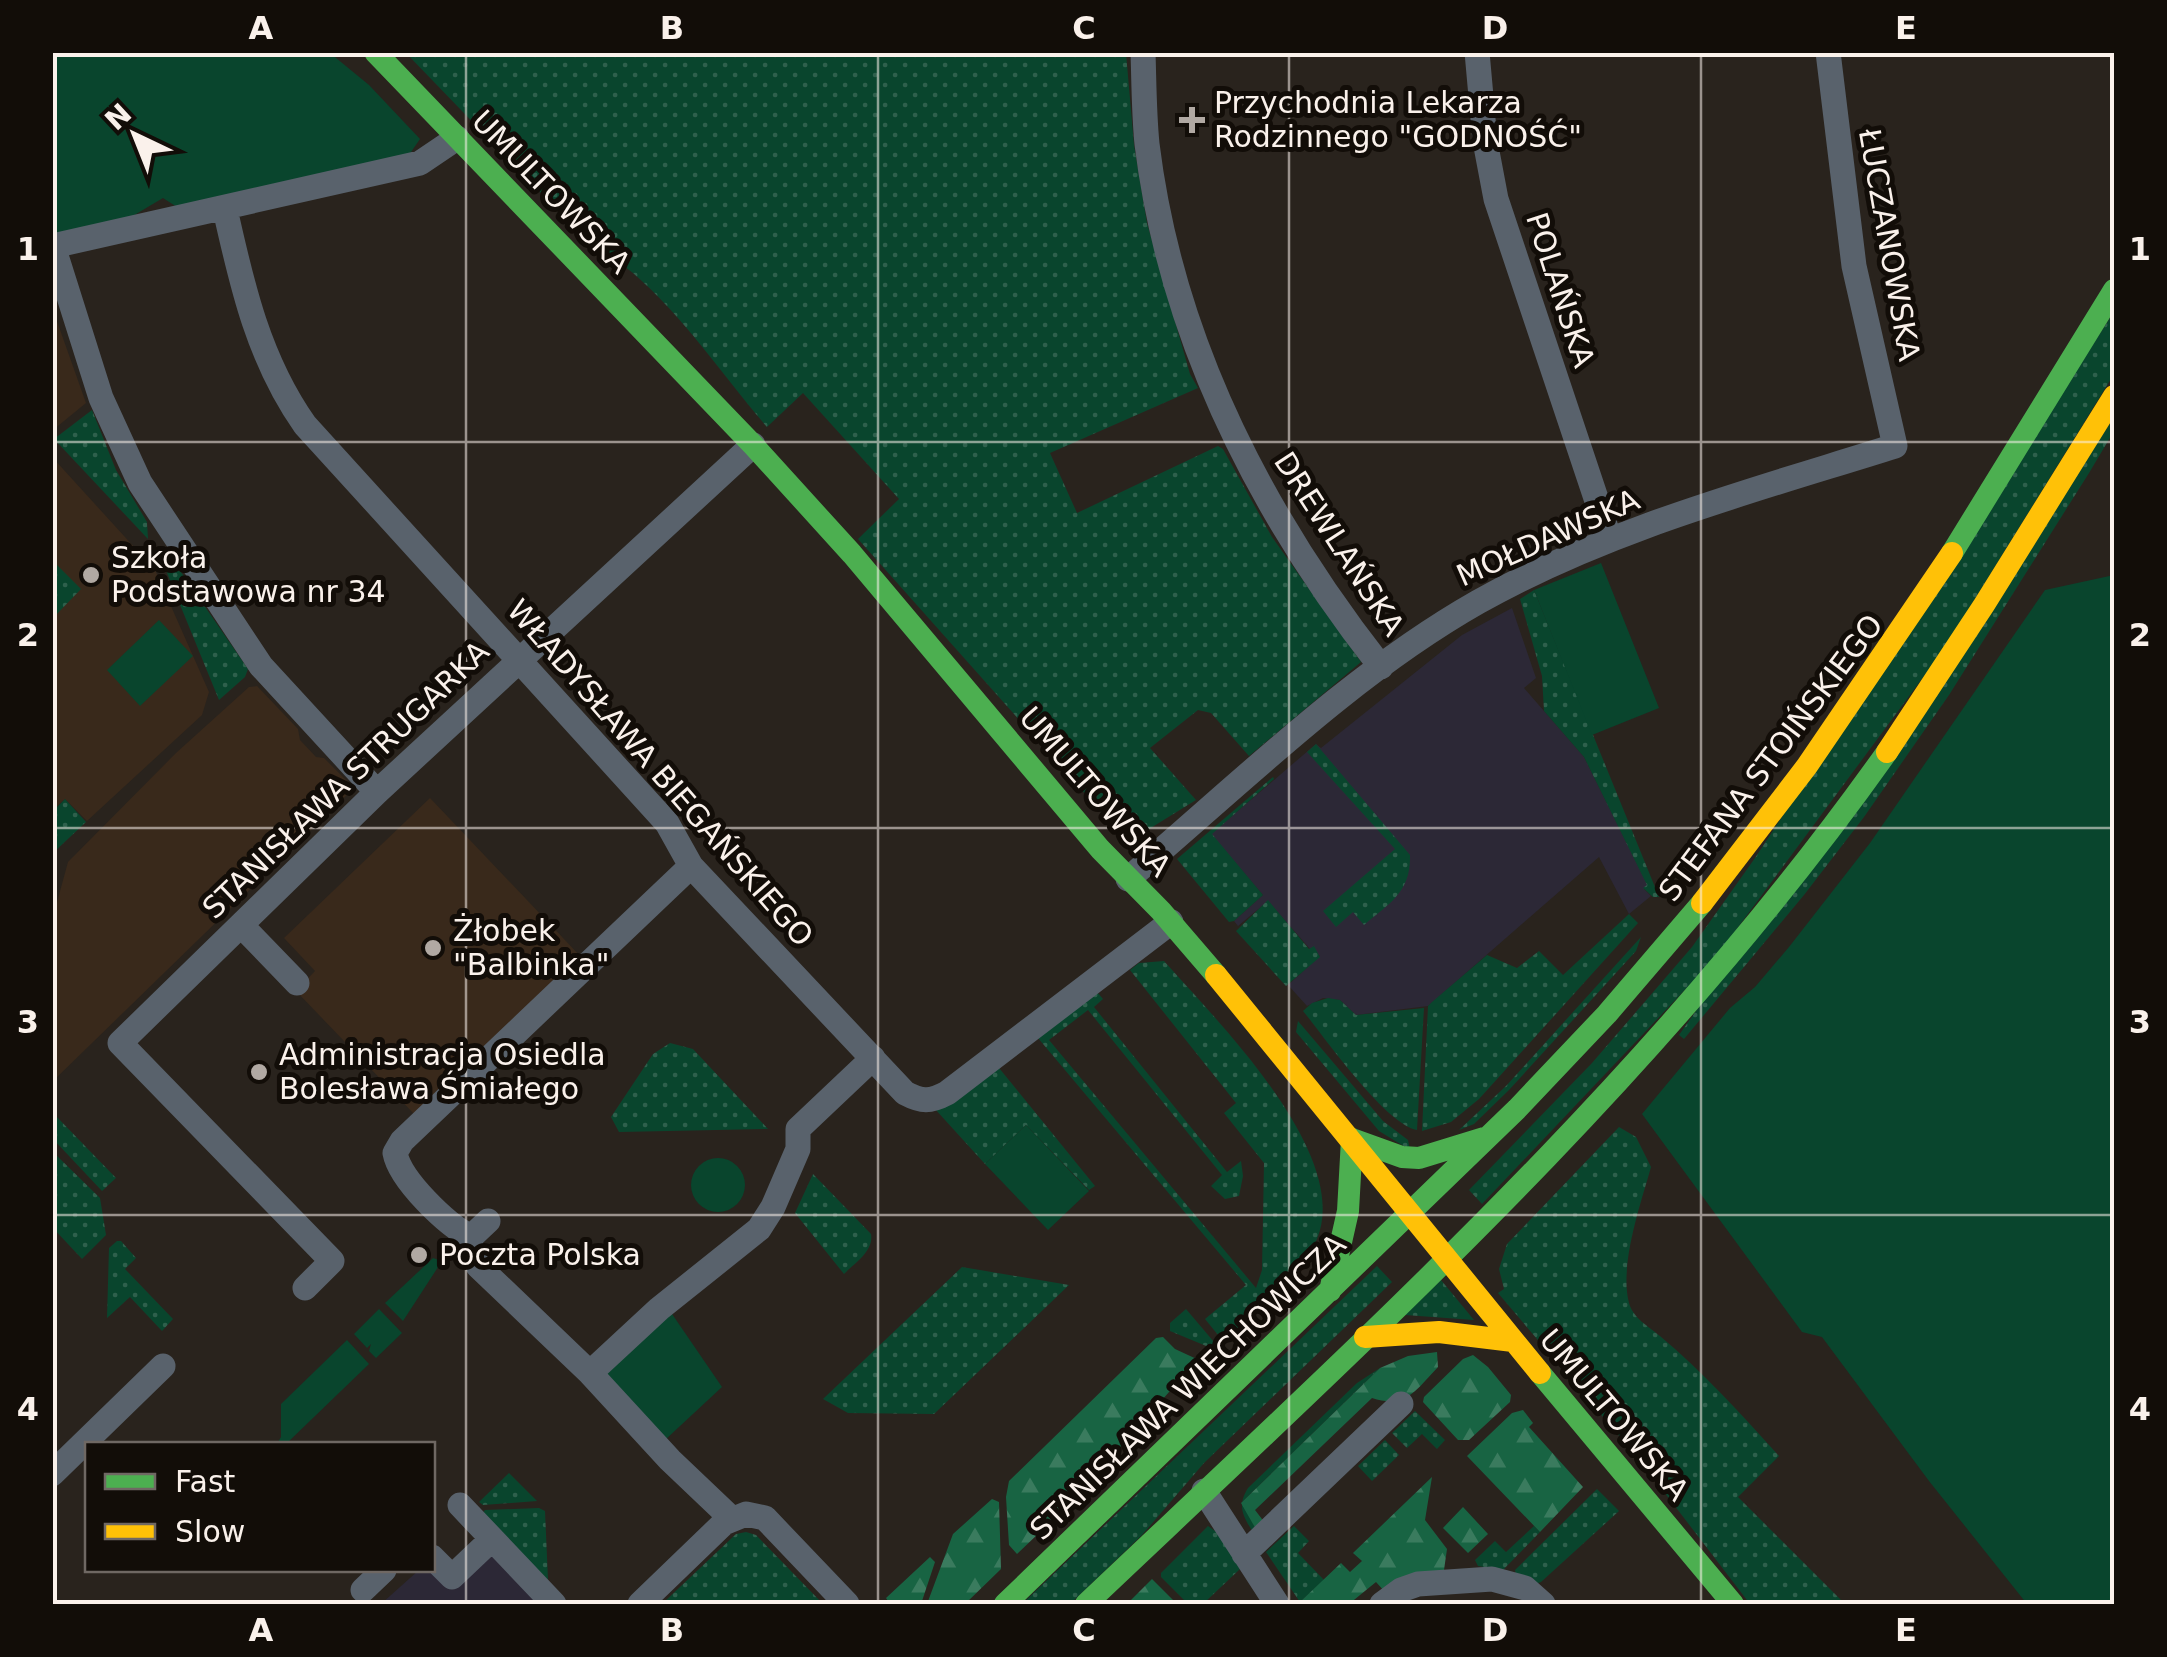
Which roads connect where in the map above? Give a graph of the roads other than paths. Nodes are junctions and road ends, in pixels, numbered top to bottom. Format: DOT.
graph roads {
  1 [pos="375,52"];
  2 [pos="1142,52"];
  3 [pos="1477,52"];
  4 [pos="1828,52"];
  5 [pos="457,138"];
  6 [pos="224,209"];
  7 [pos="52,246"];
  8 [pos="2114,290"];
  9 [pos="2114,396"];
  10 [pos="753,446"];
  11 [pos="1895,446"];
  12 [pos="1610,540"];
  13 [pos="518,661"];
  14 [pos="1382,667"];
  15 [pos="377,792"];
  16 [pos="691,866"];
  17 [pos="1128,879"];
  18 [pos="1170,922"];
  19 [pos="242,925"];
  20 [pos="297,983"];
  21 [pos="873,1058"];
  22 [pos="1490,1137"];
  23 [pos="1352,1139"];
  24 [pos="1413,1214"];
  25 [pos="1448,1257"];
  26 [pos="305,1288"];
  27 [pos="1330,1291"];
  28 [pos="1364,1337"];
  29 [pos="1513,1341"];
  30 [pos="164,1366"];
  31 [pos="590,1373"];
  32 [pos="1401,1404"];
  33 [pos="85,1442"];
  34 [pos="85,1442"];
  35 [pos="52,1474"];
  36 [pos="1204,1492"];
  37 [pos="460,1505"];
  38 [pos="731,1518"];
  39 [pos="492,1539"];
  40 [pos="1244,1554"];
  41 [pos="435,1560"];
  42 [pos="382,1572"];
  43 [pos="363,1590"];
  44 [pos="554,1604"];
  45 [pos="640,1604"];
  46 [pos="847,1604"];
  47 [pos="1006,1604"];
  48 [pos="1086,1604"];
  49 [pos="1277,1604"];
  50 [pos="1382,1604"];
  51 [pos="1543,1604"];
  52 [pos="1733,1604"];
  1 -- 5 [label="street, UMULTOWSKA"];
  2 -- 14 [label="street, DREWLAŃSKA"];
  3 -- 12 [label="street, POLAŃSKA"];
  4 -- 11 [label="street, ŁUCZANOWSKA"];
  5 -- 6 [label="street"];
  5 -- 10 [label="street, UMULTOWSKA"];
  6 -- 7 [label="street"];
  6 -- 13 [label="street, WŁADYSŁAWA BIEGAŃSKIEGO"];
  7 -- 15 [label="street"];
  8 -- 22 [label="street, STEFANA STOIŃSKIEGO"];
  9 -- 25 [label="street"];
  10 -- 13 [label="street, STANISŁAWA STRUGARKA"];
  10 -- 17 [label="street, UMULTOWSKA"];
  11 -- 12 [label="street, MOŁDAWSKA"];
  12 -- 14 [label="street, MOŁDAWSKA"];
  13 -- 15 [label="street, STANISŁAWA STRUGARKA"];
  13 -- 16 [label="street, WŁADYSŁAWA BIEGAŃSKIEGO"];
  14 -- 17 [label="street, MOŁDAWSKA"];
  15 -- 19 [label="street, STANISŁAWA STRUGARKA"];
  16 -- 21 [label="street, WŁADYSŁAWA BIEGAŃSKIEGO"];
  16 -- 31 [label="street"];
  17 -- 18 [label="street, UMULTOWSKA"];
  18 -- 21 [label="street, WŁADYSŁAWA BIEGAŃSKIEGO"];
  18 -- 23 [label="street, UMULTOWSKA"];
  19 -- 20 [label="street"];
  19 -- 26 [label="street, STANISŁAWA STRUGARKA"];
  21 -- 31 [label="street"];
  22 -- 23 [label="street"];
  22 -- 24 [label="street, STEFANA STOIŃSKIEGO"];
  23 -- 24 [label="street, UMULTOWSKA"];
  23 -- 27 [label="street"];
  24 -- 25 [label="street, UMULTOWSKA"];
  24 -- 27 [label="street, STANISŁAWA WIECHOWICZA"];
  25 -- 28 [label="street"];
  25 -- 29 [label="street, UMULTOWSKA"];
  27 -- 47 [label="street, STANISŁAWA WIECHOWICZA"];
  28 -- 29 [label="street"];
  28 -- 36 [label="street"];
  29 -- 52 [label="street, UMULTOWSKA"];
  30 -- 33 [label="street"];
  31 -- 38 [label="street"];
  32 -- 40 [label="street"];
  34 -- 35 [label="street"];
  36 -- 40 [label="street"];
  36 -- 48 [label="street"];
  37 -- 39 [label="street"];
  38 -- 45 [label="street"];
  38 -- 46 [label="street"];
  39 -- 41 [label="street"];
  39 -- 44 [label="street"];
  40 -- 49 [label="street"];
  42 -- 43 [label="street"];
  50 -- 51 [label="street"];
}
